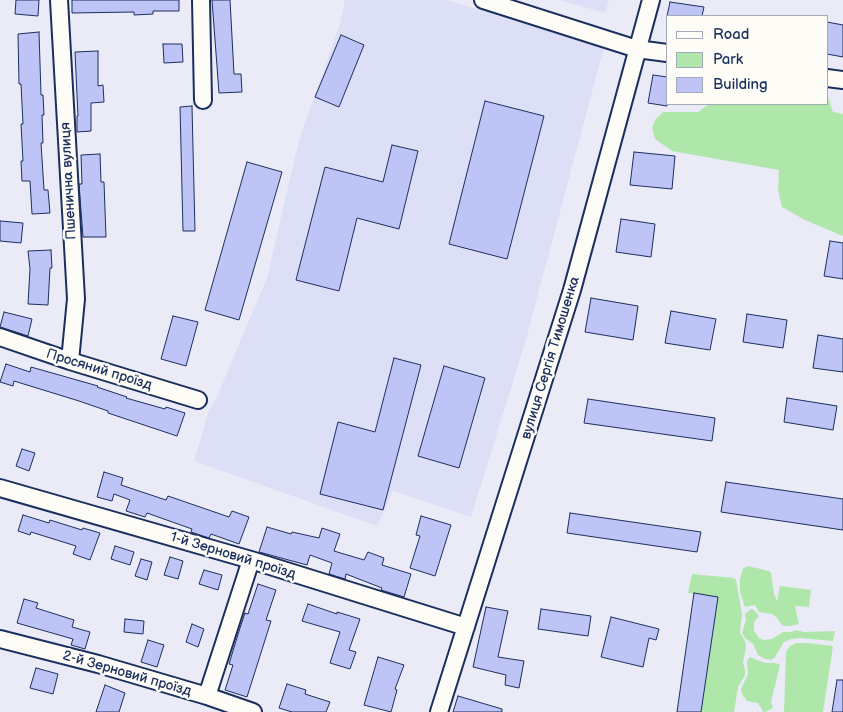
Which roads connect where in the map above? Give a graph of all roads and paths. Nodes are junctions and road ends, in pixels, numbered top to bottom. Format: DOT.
graph roads {
  1 [pos="59,0"];
  2 [pos="201,0"];
  3 [pos="483,0"];
  4 [pos="651,0"];
  5 [pos="638,49"];
  6 [pos="666,53"];
  7 [pos="828,78"];
  8 [pos="843,80"];
  9 [pos="203,100"];
  10 [pos="0,337"];
  11 [pos="70,361"];
  12 [pos="198,400"];
  13 [pos="0,488"];
  14 [pos="251,560"];
  15 [pos="466,627"];
  16 [pos="0,639"];
  17 [pos="207,696"];
  18 [pos="253,712"];
  19 [pos="439,712"];
  1 -- 11 [label="street, Пшенична вулиця"];
  2 -- 9 [label="street"];
  3 -- 5 [label="street"];
  4 -- 5 [label="street, вулиця Сергія Тимошенка"];
  5 -- 6 [label="street"];
  5 -- 15 [label="street, вулиця Сергія Тимошенка"];
  7 -- 8 [label="street"];
  10 -- 11 [label="street, Просяний проїзд"];
  11 -- 12 [label="street, Просяний проїзд"];
  13 -- 14 [label="street, 1-й Зерновий проїзд"];
  14 -- 15 [label="street, 1-й Зерновий проїзд"];
  14 -- 17 [label="street"];
  15 -- 19 [label="street, вулиця Сергія Тимошенка"];
  16 -- 17 [label="street, 2-й Зерновий проїзд"];
  17 -- 18 [label="street, 2-й Зерновий проїзд"];
}
